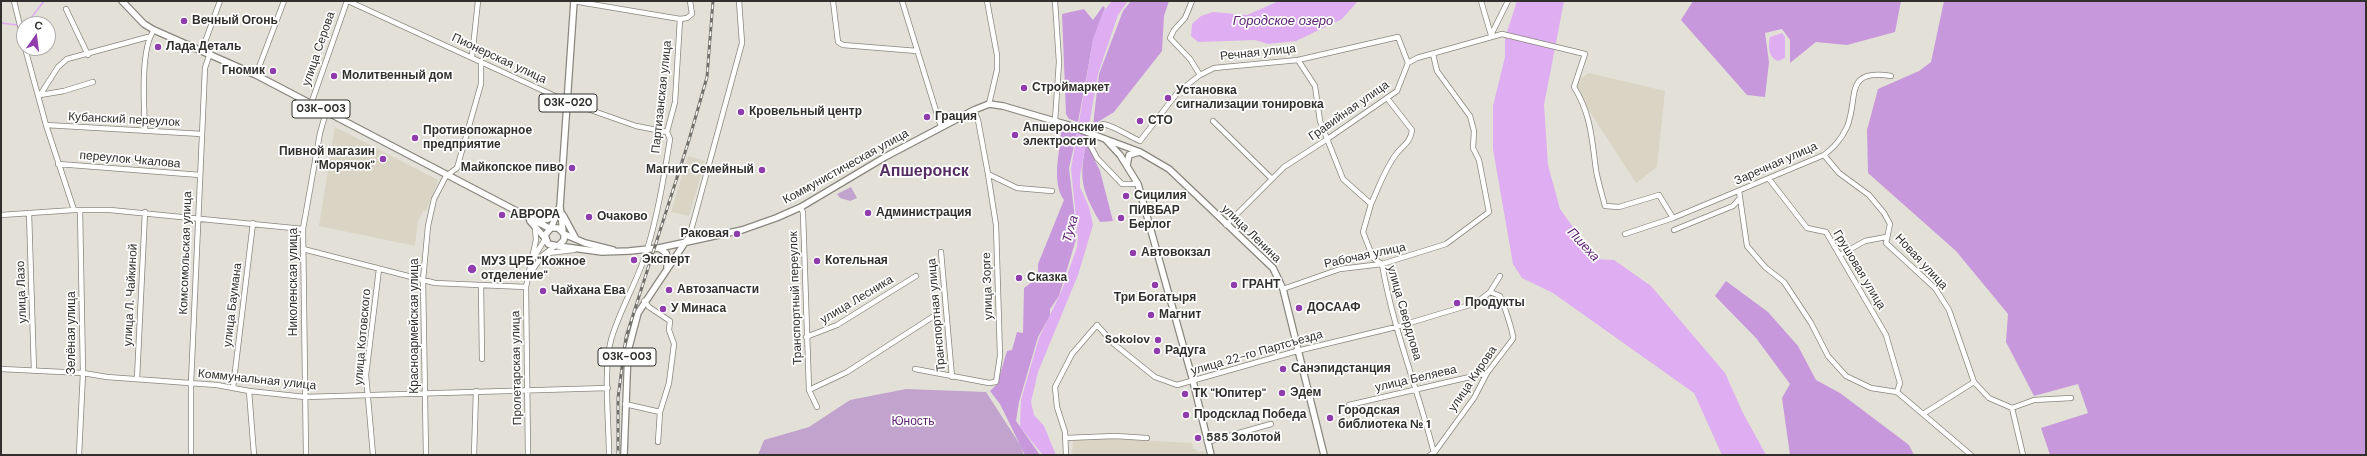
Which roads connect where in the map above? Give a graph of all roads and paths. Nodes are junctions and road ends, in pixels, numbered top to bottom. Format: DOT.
graph roads {
  1 [pos="14,1"];
  2 [pos="122,1"];
  3 [pos="220,1"];
  4 [pos="284,1"];
  5 [pos="348,1"];
  6 [pos="478,1"];
  7 [pos="574,1"];
  8 [pos="690,1"];
  9 [pos="739,1"];
  10 [pos="833,1"];
  11 [pos="902,1"];
  12 [pos="987,1"];
  13 [pos="1055,1"];
  14 [pos="1192,1"];
  15 [pos="1481,1"];
  16 [pos="1508,1"];
  17 [pos="66,9"];
  18 [pos="18,16"];
  19 [pos="680,19"];
  20 [pos="154,30"];
  21 [pos="1491,35"];
  22 [pos="148,37"];
  23 [pos="202,50"];
  24 [pos="917,51"];
  25 [pos="210,53"];
  26 [pos="88,54"];
  27 [pos="1433,54"];
  28 [pos="28,56"];
  29 [pos="472,57"];
  30 [pos="1298,60"];
  31 [pos="481,61"];
  32 [pos="1408,63"];
  33 [pos="256,75"];
  34 [pos="1200,75"];
  35 [pos="1891,76"];
  36 [pos="93,82"];
  37 [pos="40,95"];
  38 [pos="1386,98"];
  39 [pos="568,102"];
  40 [pos="311,104"];
  41 [pos="989,104"];
  42 [pos="974,110"];
  43 [pos="326,112"];
  44 [pos="1055,121"];
  45 [pos="1213,121"];
  46 [pos="46,125"];
  47 [pos="941,127"];
  48 [pos="145,130"];
  49 [pos="667,132"];
  50 [pos="202,134"];
  51 [pos="1105,139"];
  52 [pos="1326,140"];
  53 [pos="1140,152"];
  54 [pos="1824,155"];
  55 [pos="58,164"];
  56 [pos="1127,165"];
  57 [pos="988,174"];
  58 [pos="200,175"];
  59 [pos="446,176"];
  60 [pos="1271,178"];
  61 [pos="1769,179"];
  62 [pos="1138,184"];
  63 [pos="1052,191"];
  64 [pos="1739,191"];
  65 [pos="1740,198"];
  66 [pos="1371,204"];
  67 [pos="560,206"];
  68 [pos="801,207"];
  69 [pos="74,210"];
  70 [pos="80,210"];
  71 [pos="145,212"];
  72 [pos="29,213"];
  73 [pos="1,215"];
  74 [pos="198,217"];
  75 [pos="1673,218"];
  76 [pos="534,222"];
  77 [pos="253,224"];
  78 [pos="1226,225"];
  79 [pos="303,228"];
  80 [pos="550,228"];
  81 [pos="1674,230"];
  82 [pos="563,233"];
  83 [pos="1625,234"];
  84 [pos="1886,237"];
  85 [pos="545,238"];
  86 [pos="576,239"];
  87 [pos="686,241"];
  88 [pos="556,246"];
  89 [pos="659,248"];
  90 [pos="303,249"];
  91 [pos="576,249"];
  92 [pos="648,249"];
  93 [pos="629,251"];
  94 [pos="941,252"];
  95 [pos="543,255"];
  96 [pos="1840,255"];
  97 [pos="531,262"];
  98 [pos="1382,264"];
  99 [pos="379,269"];
  100 [pos="666,269"];
  101 [pos="916,276"];
  102 [pos="1500,276"];
  103 [pos="423,280"];
  104 [pos="527,281"];
  105 [pos="481,286"];
  106 [pos="526,287"];
  107 [pos="1283,288"];
  108 [pos="1490,292"];
  109 [pos="644,301"];
  110 [pos="934,316"];
  111 [pos="1396,327"];
  112 [pos="806,338"];
  113 [pos="1297,351"];
  114 [pos="482,359"];
  115 [pos="1,369"];
  116 [pos="915,369"];
  117 [pos="34,371"];
  118 [pos="83,373"];
  119 [pos="1487,373"];
  120 [pos="952,377"];
  121 [pos="137,379"];
  122 [pos="1193,382"];
  123 [pos="1974,382"];
  124 [pos="191,383"];
  125 [pos="233,388"];
  126 [pos="608,388"];
  127 [pos="1415,389"];
  128 [pos="527,390"];
  129 [pos="809,390"];
  130 [pos="249,391"];
  131 [pos="476,391"];
  132 [pos="1897,392"];
  133 [pos="425,393"];
  134 [pos="368,395"];
  135 [pos="305,397"];
  136 [pos="2071,398"];
  137 [pos="625,404"];
  138 [pos="1349,405"];
  139 [pos="817,407"];
  140 [pos="2012,408"];
  141 [pos="660,412"];
  142 [pos="1923,414"];
  143 [pos="1271,424"];
  144 [pos="1065,438"];
  145 [pos="1147,438"];
  146 [pos="658,442"];
  147 [pos="1207,442"];
  148 [pos="1432,454"];
  149 [pos="79,455"];
  150 [pos="191,455"];
  151 [pos="254,455"];
  152 [pos="306,455"];
  153 [pos="373,455"];
  154 [pos="426,455"];
  155 [pos="474,455"];
  156 [pos="528,455"];
  157 [pos="609,455"];
  158 [pos="624,455"];
  159 [pos="1066,455"];
  160 [pos="1211,455"];
  161 [pos="1324,455"];
  162 [pos="1971,455"];
  163 [pos="2023,455"];
  1 -- 18 [label="street"];
  2 -- 20 [label="main road, 03К-003"];
  3 -- 23 [label="street"];
  4 -- 33 [label="street"];
  5 -- 29 [label="street, Пионерская улица"];
  5 -- 40 [label="street, улица Серова"];
  6 -- 29 [label="street"];
  7 -- 19 [label="street"];
  7 -- 39 [label="main road, 03К-020"];
  8 -- 19 [label="street"];
  9 -- 87 [label="street"];
  10 -- 24 [label="street"];
  11 -- 24 [label="street"];
  12 -- 41 [label="street"];
  13 -- 44 [label="street"];
  14 -- 34 [label="street"];
  15 -- 21 [label="street"];
  16 -- 21 [label="street"];
  17 -- 26 [label="street"];
  19 -- 49 [label="street, Партизанская улица"];
  20 -- 22 [label="street"];
  20 -- 23 [label="main road, 03К-003"];
  21 -- 27 [label="street"];
  21 -- 75 [label="street"];
  22 -- 26 [label="street"];
  22 -- 48 [label="street"];
  23 -- 25 [label="main road, 03К-003"];
  24 -- 47 [label="street"];
  25 -- 33 [label="main road, 03К-003"];
  25 -- 50 [label="street, Комсомольская улица"];
  26 -- 37 [label="street"];
  27 -- 32 [label="street"];
  27 -- 98 [label="street, Рабочая улица"];
  28 -- 37 [label="street"];
  29 -- 31 [label="street, Пионерская улица"];
  30 -- 32 [label="street, Речная улица"];
  30 -- 34 [label="street, Речная улица"];
  30 -- 52 [label="street"];
  31 -- 39 [label="street, Пионерская улица"];
  31 -- 59 [label="street, Красноармейская улица"];
  32 -- 38 [label="street, Гравийная улица"];
  33 -- 40 [label="main road, 03К-003"];
  34 -- 62 [label="street, Речная улица"];
  35 -- 54 [label="street, Заречная улица"];
  36 -- 37 [label="street"];
  37 -- 46 [label="street"];
  38 -- 52 [label="street, Гравийная улица"];
  38 -- 66 [label="street, улица Свердлова"];
  39 -- 49 [label="street, Пионерская улица"];
  39 -- 67 [label="main road, 03К-020"];
  40 -- 43 [label="main road, 03К-003"];
  41 -- 42 [label="main road, Коммунистическая улица"];
  41 -- 44 [label="main road"];
  42 -- 47 [label="main road, Коммунистическая улица"];
  42 -- 57 [label="street, улица Зорге"];
  43 -- 59 [label="main road, 03К-003"];
  43 -- 79 [label="street, Николенская улица"];
  44 -- 51 [label="main road, улица Ленина, bridge"];
  45 -- 60 [label="street"];
  46 -- 48 [label="street, Кубанский переулок"];
  46 -- 55 [label="street"];
  47 -- 68 [label="main road, Коммунистическая улица"];
  48 -- 50 [label="street, Кубанский переулок"];
  49 -- 92 [label="street, Партизанская улица"];
  50 -- 58 [label="street, Комсомольская улица"];
  51 -- 53 [label="main road, улица Ленина"];
  51 -- 56 [label="main road"];
  52 -- 60 [label="street, Гравийная улица"];
  52 -- 66 [label="street"];
  53 -- 56 [label="main road"];
  53 -- 78 [label="main road, улица Ленина"];
  54 -- 61 [label="street, Заречная улица"];
  54 -- 84 [label="street, Новая улица"];
  55 -- 58 [label="street, переулок Чкалова"];
  55 -- 69 [label="street"];
  56 -- 62 [label="main road"];
  57 -- 63 [label="street"];
  57 -- 120 [label="street, улица Зорге"];
  58 -- 74 [label="street, Комсомольская улица"];
  59 -- 76 [label="main road, 03К-003"];
  59 -- 103 [label="street, Красноармейская улица"];
  60 -- 78 [label="street, Гравийная улица"];
  61 -- 64 [label="street, Заречная улица"];
  61 -- 96 [label="street, Грушовая улица"];
  62 -- 122 [label="main road"];
  64 -- 65 [label="street"];
  64 -- 75 [label="street, Заречная улица"];
  65 -- 81 [label="street"];
  65 -- 132 [label="street"];
  66 -- 98 [label="street, улица Свердлова"];
  67 -- 76 [label="main road"];
  67 -- 80 [label="main road"];
  67 -- 82 [label="main road"];
  67 -- 86 [label="main road"];
  68 -- 87 [label="main road, Коммунистическая улица"];
  68 -- 112 [label="street, Транспортный переулок"];
  69 -- 70 [label="street"];
  69 -- 72 [label="street"];
  70 -- 71 [label="street"];
  70 -- 118 [label="street, Зелёная улица"];
  71 -- 74 [label="street"];
  71 -- 121 [label="street, улица Л. Чайкиной"];
  72 -- 73 [label="street"];
  72 -- 117 [label="street, улица Лазо"];
  74 -- 77 [label="street"];
  74 -- 124 [label="street, Комсомольская улица"];
  75 -- 83 [label="street, Заречная улица"];
  76 -- 80 [label="main road, 03К-003"];
  76 -- 85 [label="main road, 03К-003"];
  76 -- 97 [label="street"];
  77 -- 79 [label="street"];
  77 -- 125 [label="street, улица Баумана"];
  78 -- 107 [label="main road, улица Ленина"];
  79 -- 90 [label="street, Николенская улица"];
  80 -- 82 [label="main road, 03К-003"];
  80 -- 85 [label="main road"];
  82 -- 86 [label="main road, Коммунистическая улица / 03К-003"];
  82 -- 88 [label="main road"];
  84 -- 96 [label="street"];
  84 -- 123 [label="street, Новая улица"];
  85 -- 88 [label="main road, 03К-003"];
  85 -- 97 [label="street, Пролетарская улица"];
  86 -- 93 [label="main road, Коммунистическая улица / 03К-003"];
  87 -- 89 [label="main road, Коммунистическая улица"];
  87 -- 100 [label="main road"];
  88 -- 91 [label="main road, Коммунистическая улица / 03К-003"];
  88 -- 95 [label="street, Пролетарская улица"];
  89 -- 92 [label="main road, Коммунистическая улица / 03К-003"];
  89 -- 100 [label="main road"];
  90 -- 99 [label="street"];
  90 -- 135 [label="street, Николенская улица"];
  91 -- 93 [label="main road, Коммунистическая улица / 03К-003"];
  91 -- 95 [label="street"];
  92 -- 93 [label="main road, Коммунистическая улица / 03К-003"];
  92 -- 126 [label="street, Партизанская улица"];
  94 -- 120 [label="street, Транспортная улица"];
  95 -- 104 [label="street, Пролетарская улица"];
  96 -- 132 [label="street, Грушовая улица"];
  97 -- 104 [label="street, Пролетарская улица"];
  98 -- 107 [label="street, Рабочая улица"];
  98 -- 111 [label="street, улица Свердлова"];
  99 -- 103 [label="street"];
  99 -- 134 [label="street, улица Котовского"];
  100 -- 109 [label="main road, 03К-003"];
  101 -- 112 [label="street, улица Лесника"];
  102 -- 108 [label="street, улица 22-го Партсъезда"];
  103 -- 105 [label="street"];
  103 -- 133 [label="street, Красноармейская улица"];
  104 -- 106 [label="street, Пролетарская улица"];
  105 -- 106 [label="street"];
  105 -- 114 [label="street"];
  106 -- 128 [label="street, Пролетарская улица"];
  107 -- 113 [label="main road, улица Ленина"];
  108 -- 111 [label="street, улица 22-го Партсъезда"];
  108 -- 119 [label="street, улица Кирова"];
  109 -- 137 [label="main road, 03К-003"];
  109 -- 141 [label="street"];
  110 -- 129 [label="street, Транспортная улица"];
  111 -- 113 [label="street, улица 22-го Партсъезда"];
  111 -- 127 [label="street, улица Свердлова"];
  112 -- 129 [label="street, Транспортный переулок"];
  113 -- 122 [label="street, улица 22-го Партсъезда"];
  113 -- 161 [label="main road, улица Ленина"];
  115 -- 117 [label="street, Коммунальная улица"];
  116 -- 120 [label="street, улица Зорге"];
  117 -- 118 [label="street, Коммунальная улица"];
  118 -- 121 [label="street, Коммунальная улица"];
  118 -- 149 [label="street, Зелёная улица"];
  119 -- 127 [label="street, улица Беляева"];
  119 -- 148 [label="street, улица Кирова"];
  121 -- 124 [label="street, Коммунальная улица"];
  122 -- 144 [label="street, улица 22-го Партсъезда"];
  122 -- 147 [label="main road"];
  123 -- 140 [label="street, Новая улица"];
  123 -- 142 [label="street"];
  124 -- 125 [label="street, Коммунальная улица"];
  124 -- 150 [label="street, Комсомольская улица"];
  125 -- 130 [label="street, Коммунальная улица"];
  126 -- 128 [label="street, Коммунальная улица"];
  126 -- 157 [label="street, Партизанская улица"];
  127 -- 138 [label="street, улица Беляева"];
  127 -- 148 [label="street, улица Свердлова"];
  128 -- 131 [label="street, Коммунальная улица"];
  128 -- 156 [label="street, Пролетарская улица"];
  129 -- 139 [label="street"];
  130 -- 135 [label="street, Коммунальная улица"];
  130 -- 151 [label="street"];
  131 -- 133 [label="street, Коммунальная улица"];
  131 -- 155 [label="street"];
  132 -- 142 [label="street"];
  133 -- 134 [label="street, Коммунальная улица"];
  133 -- 154 [label="street, Красноармейская улица"];
  134 -- 135 [label="street, Коммунальная улица"];
  134 -- 153 [label="street, улица Котовского"];
  135 -- 152 [label="street, Николенская улица"];
  136 -- 140 [label="street"];
  137 -- 141 [label="street"];
  137 -- 158 [label="main road, 03К-003"];
  140 -- 163 [label="street"];
  141 -- 146 [label="street"];
  142 -- 162 [label="street"];
  143 -- 147 [label="street"];
  144 -- 145 [label="street"];
  144 -- 159 [label="street"];
  147 -- 160 [label="main road"];
}
